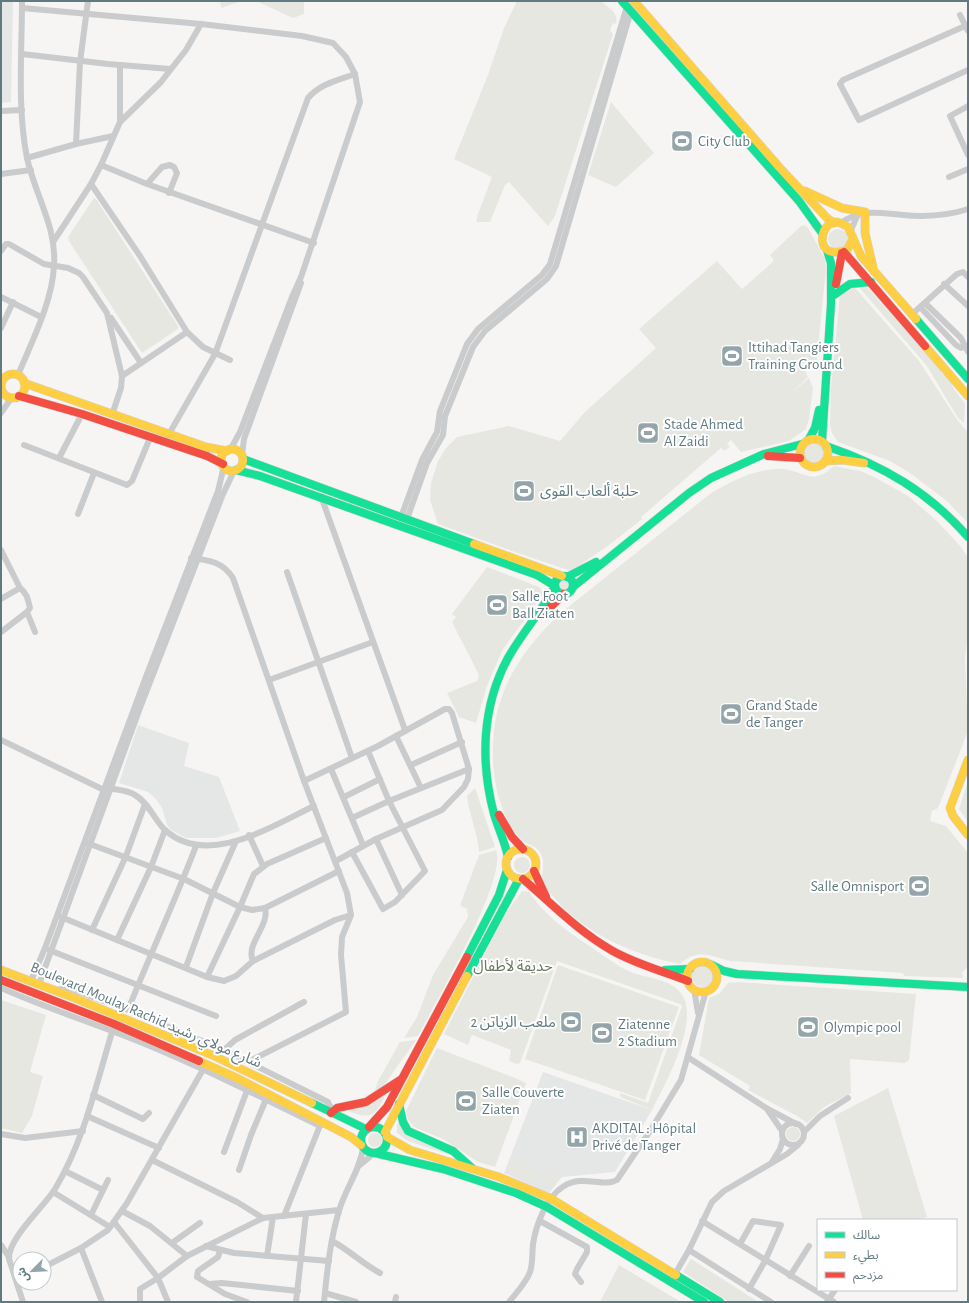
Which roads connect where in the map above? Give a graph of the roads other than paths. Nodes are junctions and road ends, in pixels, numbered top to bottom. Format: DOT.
graph roads {
  1 [pos="22,1"];
  2 [pos="88,1"];
  3 [pos="629,5"];
  4 [pos="22,8"];
  5 [pos="87,14"];
  6 [pos="960,15"];
  7 [pos="201,24"];
  8 [pos="967,28"];
  9 [pos="22,54"];
  10 [pos="80,62"];
  11 [pos="120,65"];
  12 [pos="170,69"];
  13 [pos="968,70"];
  14 [pos="355,74"];
  15 [pos="968,106"];
  16 [pos="22,110"];
  17 [pos="1,111"];
  18 [pos="120,122"];
  19 [pos="113,136"];
  20 [pos="76,144"];
  21 [pos="968,156"];
  22 [pos="28,158"];
  23 [pos="101,165"];
  24 [pos="968,169"];
  25 [pos="31,170"];
  26 [pos="1,174"];
  27 [pos="950,177"];
  28 [pos="91,184"];
  29 [pos="147,184"];
  30 [pos="800,189"];
  31 [pos="169,193"];
  32 [pos="968,210"];
  33 [pos="862,213"];
  34 [pos="837,223"];
  35 [pos="262,224"];
  36 [pos="851,230"];
  37 [pos="822,233"];
  38 [pos="853,239"];
  39 [pos="53,242"];
  40 [pos="314,243"];
  41 [pos="2,248"];
  42 [pos="826,249"];
  43 [pos="843,253"];
  44 [pos="54,267"];
  45 [pos="874,271"];
  46 [pos="301,277"];
  47 [pos="968,277"];
  48 [pos="871,282"];
  49 [pos="944,284"];
  50 [pos="834,295"];
  51 [pos="1,297"];
  52 [pos="13,302"];
  53 [pos="831,304"];
  54 [pos="923,305"];
  55 [pos="968,306"];
  56 [pos="107,313"];
  57 [pos="911,315"];
  58 [pos="41,317"];
  59 [pos="1,328"];
  60 [pos="187,332"];
  61 [pos="967,350"];
  62 [pos="215,354"];
  63 [pos="230,360"];
  64 [pos="141,363"];
  65 [pos="18,375"];
  66 [pos="122,376"];
  67 [pos="3,377"];
  68 [pos="968,379"];
  69 [pos="24,383"];
  70 [pos="825,388"];
  71 [pos="2,392"];
  72 [pos="968,396"];
  73 [pos="15,397"];
  74 [pos="1,413"];
  75 [pos="82,414"];
  76 [pos="112,415"];
  77 [pos="169,434"];
  78 [pos="150,438"];
  79 [pos="809,439"];
  80 [pos="824,443"];
  81 [pos="802,444"];
  82 [pos="24,445"];
  83 [pos="229,450"];
  84 [pos="242,457"];
  85 [pos="759,457"];
  86 [pos="59,458"];
  87 [pos="800,458"];
  88 [pos="825,462"];
  89 [pos="871,464"];
  90 [pos="223,465"];
  91 [pos="235,471"];
  92 [pos="94,473"];
  93 [pos="322,499"];
  94 [pos="78,514"];
  95 [pos="404,518"];
  96 [pos="968,537"];
  97 [pos="1,550"];
  98 [pos="610,556"];
  99 [pos="191,558"];
  100 [pos="199,559"];
  101 [pos="4,563"];
  102 [pos="287,572"];
  103 [pos="564,577"];
  104 [pos="555,587"];
  105 [pos="573,587"];
  106 [pos="20,588"];
  107 [pos="564,594"];
  108 [pos="1,599"];
  109 [pos="28,612"];
  110 [pos="534,622"];
  111 [pos="1,632"];
  112 [pos="34,632"];
  113 [pos="373,642"];
  114 [pos="318,663"];
  115 [pos="269,680"];
  116 [pos="405,730"];
  117 [pos="396,736"];
  118 [pos="1,740"];
  119 [pos="462,742"];
  120 [pos="368,751"];
  121 [pos="352,758"];
  122 [pos="968,760"];
  123 [pos="411,765"];
  124 [pos="331,769"];
  125 [pos="469,769"];
  126 [pos="380,779"];
  127 [pos="304,781"];
  128 [pos="107,788"];
  129 [pos="421,788"];
  130 [pos="344,797"];
  131 [pos="389,801"];
  132 [pos="145,804"];
  133 [pos="492,804"];
  134 [pos="314,806"];
  135 [pos="352,818"];
  136 [pos="402,827"];
  137 [pos="165,830"];
  138 [pos="968,835"];
  139 [pos="249,836"];
  140 [pos="326,838"];
  141 [pos="376,839"];
  142 [pos="236,841"];
  143 [pos="88,843"];
  144 [pos="363,845"];
  145 [pos="196,846"];
  146 [pos="523,849"];
  147 [pos="352,852"];
  148 [pos="126,856"];
  149 [pos="508,857"];
  150 [pos="336,861"];
  151 [pos="263,866"];
  152 [pos="151,867"];
  153 [pos="507,870"];
  154 [pos="339,871"];
  155 [pos="534,871"];
  156 [pos="184,879"];
  157 [pos="521,879"];
  158 [pos="213,893"];
  159 [pos="402,895"];
  160 [pos="551,904"];
  161 [pos="240,907"];
  162 [pos="265,908"];
  163 [pos="351,915"];
  164 [pos="60,917"];
  165 [pos="92,930"];
  166 [pos="117,940"];
  167 [pos="48,949"];
  168 [pos="150,954"];
  169 [pos="253,961"];
  170 [pos="712,966"];
  171 [pos="186,967"];
  172 [pos="690,969"];
  173 [pos="1,970"];
  174 [pos="663,970"];
  175 [pos="737,974"];
  176 [pos="207,977"];
  177 [pos="1,980"];
  178 [pos="688,981"];
  179 [pos="35,983"];
  180 [pos="138,984"];
  181 [pos="715,984"];
  182 [pos="968,987"];
  183 [pos="1,988"];
  184 [pos="694,989"];
  185 [pos="56,990"];
  186 [pos="706,991"];
  187 [pos="304,1002"];
  188 [pos="128,1010"];
  189 [pos="216,1016"];
  190 [pos="698,1017"];
  191 [pos="113,1028"];
  192 [pos="224,1050"];
  193 [pos="689,1058"];
  194 [pos="248,1062"];
  195 [pos="205,1066"];
  196 [pos="400,1080"];
  197 [pos="248,1087"];
  198 [pos="93,1095"];
  199 [pos="267,1097"];
  200 [pos="848,1098"];
  201 [pos="328,1102"];
  202 [pos="399,1104"];
  203 [pos="340,1108"];
  204 [pos="766,1108"];
  205 [pos="149,1113"];
  206 [pos="330,1113"];
  207 [pos="87,1116"];
  208 [pos="321,1124"];
  209 [pos="796,1124"];
  210 [pos="368,1128"];
  211 [pos="83,1131"];
  212 [pos="782,1131"];
  213 [pos="804,1132"];
  214 [pos="1,1134"];
  215 [pos="386,1135"];
  216 [pos="783,1139"];
  217 [pos="798,1145"];
  218 [pos="362,1147"];
  219 [pos="159,1148"];
  220 [pos="224,1152"];
  221 [pos="374,1153"];
  222 [pos="152,1160"];
  223 [pos="771,1164"];
  224 [pos="359,1166"];
  225 [pos="472,1169"];
  226 [pos="239,1170"];
  227 [pos="66,1171"];
  228 [pos="108,1180"];
  229 [pos="103,1190"];
  230 [pos="53,1192"];
  231 [pos="550,1198"];
  232 [pos="547,1207"];
  233 [pos="339,1210"];
  234 [pos="122,1211"];
  235 [pos="306,1214"];
  236 [pos="91,1215"];
  237 [pos="284,1216"];
  238 [pos="273,1217"];
  239 [pos="263,1218"];
  240 [pos="540,1221"];
  241 [pos="702,1221"];
  242 [pos="200,1223"];
  243 [pos="112,1224"];
  244 [pos="332,1241"];
  245 [pos="172,1243"];
  246 [pos="740,1244"];
  247 [pos="1,1245"];
  248 [pos="206,1246"];
  249 [pos="809,1246"];
  250 [pos="81,1248"];
  251 [pos="689,1250"];
  252 [pos="220,1251"];
  253 [pos="187,1256"];
  254 [pos="267,1256"];
  255 [pos="9,1257"];
  256 [pos="302,1260"];
  257 [pos="329,1261"];
  258 [pos="765,1261"];
  259 [pos="12,1264"];
  260 [pos="52,1264"];
  261 [pos="380,1273"];
  262 [pos="675,1274"];
  263 [pos="790,1276"];
  264 [pos="158,1278"];
  265 [pos="581,1282"];
  266 [pos="209,1284"];
  267 [pos="749,1289"];
  268 [pos="21,1291"];
  269 [pos="298,1291"];
  270 [pos="835,1291"];
  271 [pos="325,1293"];
  272 [pos="512,1301"];
  273 [pos="830,1301"];
  274 [pos="23,1302"];
  275 [pos="102,1302"];
  276 [pos="140,1302"];
  277 [pos="168,1302"];
  278 [pos="247,1302"];
  279 [pos="296,1302"];
  280 [pos="324,1302"];
  281 [pos="356,1302"];
  282 [pos="704,1302"];
  283 [pos="720,1302"];
  284 [pos="771,1302"];
  1 -- 4 [label="street"];
  2 -- 5 [label="street"];
  3 -- 30 [label="main road"];
  3 -- 37 [label="main road"];
  3 -- 95 [label="street"];
  4 -- 5 [label="street"];
  4 -- 9 [label="street"];
  5 -- 7 [label="street"];
  5 -- 10 [label="street"];
  6 -- 8 [label="street"];
  7 -- 12 [label="street"];
  7 -- 14 [label="street"];
  8 -- 13 [label="street"];
  9 -- 10 [label="street"];
  9 -- 16 [label="street"];
  10 -- 11 [label="street"];
  10 -- 20 [label="street"];
  11 -- 12 [label="street"];
  11 -- 18 [label="street"];
  12 -- 18 [label="street"];
  14 -- 35 [label="street"];
  14 -- 40 [label="street"];
  15 -- 21 [label="street"];
  16 -- 17 [label="street"];
  16 -- 22 [label="street"];
  18 -- 19 [label="street"];
  19 -- 20 [label="street"];
  19 -- 23 [label="street"];
  20 -- 22 [label="street"];
  22 -- 25 [label="street"];
  23 -- 28 [label="street"];
  23 -- 29 [label="street"];
  24 -- 27 [label="street"];
  25 -- 26 [label="street"];
  25 -- 39 [label="street"];
  28 -- 39 [label="street"];
  28 -- 60 [label="street"];
  29 -- 31 [label="street"];
  29 -- 31 [label="street"];
  30 -- 33 [label="main road"];
  30 -- 34 [label="main road"];
  31 -- 35 [label="street"];
  32 -- 33 [label="street"];
  33 -- 34 [label="street"];
  33 -- 36 [label="street"];
  33 -- 45 [label="main road"];
  34 -- 36 [label="main road"];
  34 -- 37 [label="main road"];
  35 -- 40 [label="street"];
  35 -- 62 [label="street"];
  36 -- 38 [label="main road"];
  37 -- 42 [label="main road"];
  38 -- 43 [label="main road"];
  38 -- 45 [label="main road"];
  39 -- 44 [label="street"];
  40 -- 46 [label="street"];
  41 -- 44 [label="street"];
  42 -- 43 [label="main road"];
  42 -- 53 [label="main road"];
  43 -- 48 [label="main road"];
  43 -- 50 [label="main road"];
  44 -- 56 [label="street"];
  44 -- 58 [label="street"];
  45 -- 57 [label="main road"];
  46 -- 83 [label="street"];
  46 -- 84 [label="street"];
  47 -- 49 [label="street"];
  48 -- 50 [label="main road"];
  48 -- 72 [label="main road"];
  49 -- 54 [label="street"];
  49 -- 55 [label="street"];
  50 -- 53 [label="main road"];
  51 -- 52 [label="street"];
  52 -- 58 [label="street"];
  52 -- 59 [label="street"];
  53 -- 70 [label="main road"];
  54 -- 57 [label="street"];
  54 -- 61 [label="street"];
  56 -- 64 [label="street"];
  56 -- 66 [label="street"];
  57 -- 68 [label="main road"];
  58 -- 65 [label="street"];
  60 -- 62 [label="street"];
  60 -- 64 [label="street"];
  62 -- 63 [label="street"];
  62 -- 77 [label="street"];
  64 -- 66 [label="street"];
  65 -- 67 [label="main road"];
  65 -- 69 [label="main road"];
  66 -- 76 [label="street"];
  67 -- 71 [label="main road"];
  69 -- 73 [label="main road"];
  69 -- 76 [label="main road"];
  70 -- 79 [label="main road"];
  70 -- 80 [label="main road"];
  71 -- 73 [label="main road"];
  73 -- 74 [label="street"];
  73 -- 75 [label="main road"];
  75 -- 78 [label="main road"];
  75 -- 86 [label="street"];
  76 -- 77 [label="main road"];
  77 -- 83 [label="main road"];
  78 -- 90 [label="main road"];
  78 -- 92 [label="street"];
  79 -- 80 [label="main road"];
  79 -- 81 [label="main road"];
  80 -- 88 [label="main road"];
  80 -- 89 [label="main road"];
  81 -- 85 [label="main road"];
  81 -- 87 [label="main road"];
  82 -- 86 [label="street"];
  83 -- 84 [label="main road"];
  83 -- 90 [label="main road"];
  84 -- 91 [label="main road"];
  84 -- 95 [label="main road"];
  85 -- 87 [label="main road"];
  85 -- 98 [label="main road"];
  86 -- 92 [label="street"];
  87 -- 88 [label="main road"];
  88 -- 89 [label="main road"];
  89 -- 96 [label="main road"];
  90 -- 91 [label="main road"];
  90 -- 99 [label="street"];
  91 -- 93 [label="main road"];
  91 -- 100 [label="street"];
  92 -- 94 [label="street"];
  93 -- 104 [label="main road"];
  93 -- 113 [label="street"];
  95 -- 103 [label="main road"];
  97 -- 101 [label="street"];
  98 -- 103 [label="main road"];
  98 -- 105 [label="main road"];
  99 -- 100 [label="street"];
  99 -- 128 [label="street"];
  100 -- 115 [label="street"];
  100 -- 128 [label="street"];
  101 -- 106 [label="street"];
  102 -- 114 [label="street"];
  103 -- 104 [label="main road"];
  103 -- 105 [label="main road"];
  104 -- 107 [label="main road"];
  104 -- 110 [label="main road"];
  105 -- 107 [label="main road"];
  106 -- 108 [label="street"];
  106 -- 109 [label="street"];
  107 -- 110 [label="main road"];
  109 -- 111 [label="street"];
  109 -- 112 [label="street"];
  110 -- 133 [label="main road"];
  113 -- 114 [label="street"];
  113 -- 116 [label="street"];
  114 -- 115 [label="street"];
  114 -- 121 [label="street"];
  115 -- 127 [label="street"];
  116 -- 117 [label="street"];
  116 -- 119 [label="street"];
  117 -- 120 [label="street"];
  117 -- 123 [label="street"];
  118 -- 128 [label="street"];
  119 -- 123 [label="street"];
  119 -- 125 [label="street"];
  120 -- 121 [label="street"];
  120 -- 126 [label="street"];
  121 -- 124 [label="street"];
  122 -- 138 [label="main road"];
  123 -- 129 [label="street"];
  124 -- 127 [label="street"];
  124 -- 130 [label="street"];
  125 -- 129 [label="street"];
  125 -- 136 [label="street"];
  126 -- 130 [label="street"];
  126 -- 131 [label="street"];
  127 -- 134 [label="street"];
  128 -- 132 [label="street"];
  128 -- 143 [label="street"];
  129 -- 131 [label="street"];
  130 -- 135 [label="street"];
  131 -- 135 [label="street"];
  131 -- 136 [label="street"];
  132 -- 137 [label="street"];
  132 -- 148 [label="street"];
  133 -- 146 [label="main road"];
  133 -- 149 [label="main road"];
  134 -- 139 [label="street"];
  134 -- 140 [label="street"];
  135 -- 144 [label="street"];
  136 -- 141 [label="street"];
  136 -- 159 [label="street"];
  137 -- 145 [label="street"];
  137 -- 152 [label="street"];
  139 -- 142 [label="street"];
  139 -- 151 [label="street"];
  140 -- 150 [label="street"];
  140 -- 151 [label="street"];
  141 -- 144 [label="street"];
  141 -- 159 [label="street"];
  142 -- 145 [label="street"];
  142 -- 158 [label="street"];
  143 -- 148 [label="street"];
  143 -- 164 [label="street"];
  144 -- 147 [label="street"];
  145 -- 156 [label="street"];
  146 -- 149 [label="main road"];
  146 -- 155 [label="main road"];
  147 -- 150 [label="street"];
  147 -- 159 [label="street"];
  148 -- 152 [label="street"];
  148 -- 165 [label="street"];
  149 -- 153 [label="main road"];
  150 -- 154 [label="street"];
  151 -- 161 [label="street"];
  152 -- 156 [label="street"];
  152 -- 166 [label="street"];
  153 -- 157 [label="main road"];
  153 -- 196 [label="main road"];
  154 -- 162 [label="street"];
  154 -- 163 [label="street"];
  155 -- 157 [label="main road"];
  155 -- 160 [label="main road"];
  156 -- 158 [label="street"];
  156 -- 168 [label="street"];
  157 -- 160 [label="main road"];
  157 -- 202 [label="main road"];
  158 -- 161 [label="street"];
  158 -- 171 [label="street"];
  160 -- 174 [label="main road"];
  161 -- 162 [label="street"];
  161 -- 176 [label="street"];
  162 -- 169 [label="street"];
  163 -- 169 [label="street"];
  163 -- 194 [label="street"];
  164 -- 165 [label="street"];
  164 -- 167 [label="street"];
  165 -- 166 [label="street"];
  166 -- 168 [label="street"];
  167 -- 179 [label="street"];
  167 -- 180 [label="street"];
  168 -- 171 [label="street"];
  168 -- 180 [label="street"];
  169 -- 176 [label="street"];
  170 -- 172 [label="main road"];
  170 -- 175 [label="main road"];
  170 -- 181 [label="main road"];
  171 -- 176 [label="street"];
  172 -- 174 [label="main road"];
  172 -- 178 [label="main road"];
  173 -- 179 [label="main road, Boulevard Moulay Rachid شارع مولاي رشيد"];
  174 -- 178 [label="main road"];
  175 -- 181 [label="main road"];
  175 -- 182 [label="main road"];
  177 -- 191 [label="main road, Boulevard Moulay Rachid شارع مولاي رشيد"];
  178 -- 184 [label="main road"];
  179 -- 185 [label="main road, Boulevard Moulay Rachid شارع مولاي رشيد"];
  180 -- 188 [label="street"];
  180 -- 189 [label="street"];
  181 -- 186 [label="main road"];
  183 -- 191 [label="street"];
  184 -- 186 [label="main road"];
  184 -- 190 [label="street"];
  185 -- 188 [label="street"];
  185 -- 206 [label="main road, Boulevard Moulay Rachid شارع مولاي رشيد"];
  186 -- 190 [label="street"];
  187 -- 192 [label="street"];
  188 -- 192 [label="street"];
  190 -- 193 [label="street"];
  191 -- 195 [label="main road, Boulevard Moulay Rachid شارع مولاي رشيد"];
  191 -- 198 [label="street"];
  192 -- 194 [label="street"];
  193 -- 204 [label="street"];
  193 -- 231 [label="street"];
  194 -- 201 [label="street"];
  195 -- 197 [label="main road, Boulevard Moulay Rachid شارع مولاي رشيد"];
  195 -- 219 [label="street"];
  196 -- 203 [label="main road"];
  196 -- 210 [label="main road"];
  197 -- 199 [label="main road, Boulevard Moulay Rachid شارع مولاي رشيد"];
  197 -- 220 [label="street"];
  198 -- 205 [label="street"];
  198 -- 207 [label="street"];
  199 -- 208 [label="main road, Boulevard Moulay Rachid شارع مولاي رشيد"];
  199 -- 226 [label="street"];
  200 -- 213 [label="street"];
  201 -- 203 [label="street"];
  201 -- 206 [label="street"];
  202 -- 215 [label="main road"];
  202 -- 225 [label="main road"];
  203 -- 206 [label="main road"];
  204 -- 209 [label="street"];
  204 -- 212 [label="street"];
  206 -- 210 [label="main road, Boulevard Moulay Rachid شارع مولاي رشيد"];
  207 -- 211 [label="street"];
  207 -- 219 [label="street"];
  208 -- 218 [label="main road, Boulevard Moulay Rachid شارع مولاي رشيد"];
  208 -- 237 [label="street"];
  209 -- 212 [label="street"];
  209 -- 213 [label="street"];
  210 -- 215 [label="main road"];
  210 -- 218 [label="main road"];
  211 -- 214 [label="street"];
  211 -- 227 [label="street"];
  212 -- 216 [label="street"];
  213 -- 217 [label="street"];
  215 -- 221 [label="main road"];
  215 -- 225 [label="main road"];
  216 -- 217 [label="street"];
  216 -- 223 [label="street"];
  217 -- 223 [label="street"];
  218 -- 221 [label="main road"];
  218 -- 224 [label="street"];
  219 -- 222 [label="street"];
  221 -- 224 [label="street"];
  221 -- 232 [label="main road"];
  222 -- 234 [label="street"];
  222 -- 239 [label="street"];
  223 -- 241 [label="street"];
  224 -- 233 [label="street"];
  225 -- 231 [label="main road"];
  227 -- 229 [label="street"];
  227 -- 230 [label="street"];
  228 -- 229 [label="street"];
  229 -- 236 [label="street"];
  230 -- 236 [label="street"];
  230 -- 255 [label="street"];
  231 -- 232 [label="street"];
  231 -- 262 [label="main road"];
  232 -- 240 [label="street"];
  232 -- 282 [label="main road"];
  233 -- 235 [label="street"];
  233 -- 244 [label="street"];
  234 -- 243 [label="street"];
  234 -- 245 [label="street"];
  235 -- 237 [label="street"];
  235 -- 256 [label="street"];
  236 -- 243 [label="street"];
  237 -- 238 [label="street"];
  238 -- 239 [label="street"];
  238 -- 254 [label="street"];
  239 -- 248 [label="street"];
  240 -- 265 [label="street"];
  240 -- 272 [label="street"];
  241 -- 246 [label="street"];
  241 -- 251 [label="street"];
  242 -- 245 [label="street"];
  243 -- 250 [label="street"];
  243 -- 264 [label="street"];
  244 -- 257 [label="street"];
  244 -- 261 [label="street"];
  245 -- 253 [label="street"];
  246 -- 258 [label="street"];
  246 -- 258 [label="street"];
  247 -- 255 [label="street"];
  248 -- 252 [label="street"];
  248 -- 253 [label="street"];
  249 -- 263 [label="street"];
  250 -- 260 [label="street"];
  250 -- 275 [label="street"];
  251 -- 262 [label="street"];
  251 -- 267 [label="street"];
  252 -- 254 [label="street"];
  252 -- 266 [label="street"];
  253 -- 264 [label="street"];
  254 -- 256 [label="street"];
  255 -- 259 [label="street"];
  256 -- 257 [label="street"];
  256 -- 269 [label="street"];
  257 -- 271 [label="street"];
  258 -- 263 [label="street"];
  258 -- 267 [label="street"];
  262 -- 283 [label="main road"];
  263 -- 273 [label="street"];
  264 -- 276 [label="street"];
  264 -- 277 [label="street"];
  266 -- 269 [label="street"];
  266 -- 278 [label="street"];
  267 -- 284 [label="street"];
  268 -- 274 [label="street"];
  269 -- 279 [label="street"];
  270 -- 273 [label="street"];
  271 -- 280 [label="street"];
  271 -- 281 [label="street"];
}
